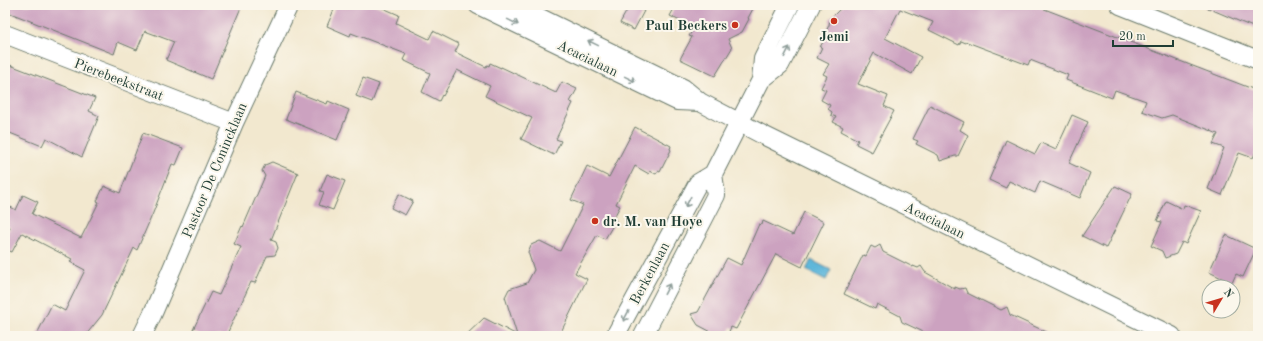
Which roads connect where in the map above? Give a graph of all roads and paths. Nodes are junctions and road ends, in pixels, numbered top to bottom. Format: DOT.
graph roads {
  1 [pos="289,5"];
  2 [pos="478,5"];
  3 [pos="514,5"];
  4 [pos="790,5"];
  5 [pos="811,5"];
  6 [pos="1120,5"];
  7 [pos="5,34"];
  8 [pos="1258,60"];
  9 [pos="761,80"];
  10 [pos="700,102"];
  11 [pos="234,123"];
  12 [pos="739,123"];
  13 [pos="713,174"];
  14 [pos="142,336"];
  15 [pos="615,336"];
  16 [pos="643,336"];
  17 [pos="1172,336"];
  1 -- 11 [label="street, Pastoor De Conincklaan"];
  2 -- 10 [label="street, Acacialaan, one-way"];
  10 -- 3 [label="street, Acacialaan, one-way"];
  4 -- 9 [label="street, Berkenlaan"];
  9 -- 5 [label="street, Berkenlaan, one-way"];
  6 -- 8 [label="street"];
  7 -- 11 [label="street, Pierebeekstraat"];
  9 -- 12 [label="street, Berkenlaan"];
  10 -- 12 [label="street, Acacialaan"];
  11 -- 14 [label="street, Pastoor De Conincklaan"];
  12 -- 13 [label="street, Berkenlaan"];
  12 -- 17 [label="street, Acacialaan"];
  13 -- 15 [label="street, Berkenlaan, one-way"];
  16 -- 13 [label="street, Berkenlaan, one-way"];
}
